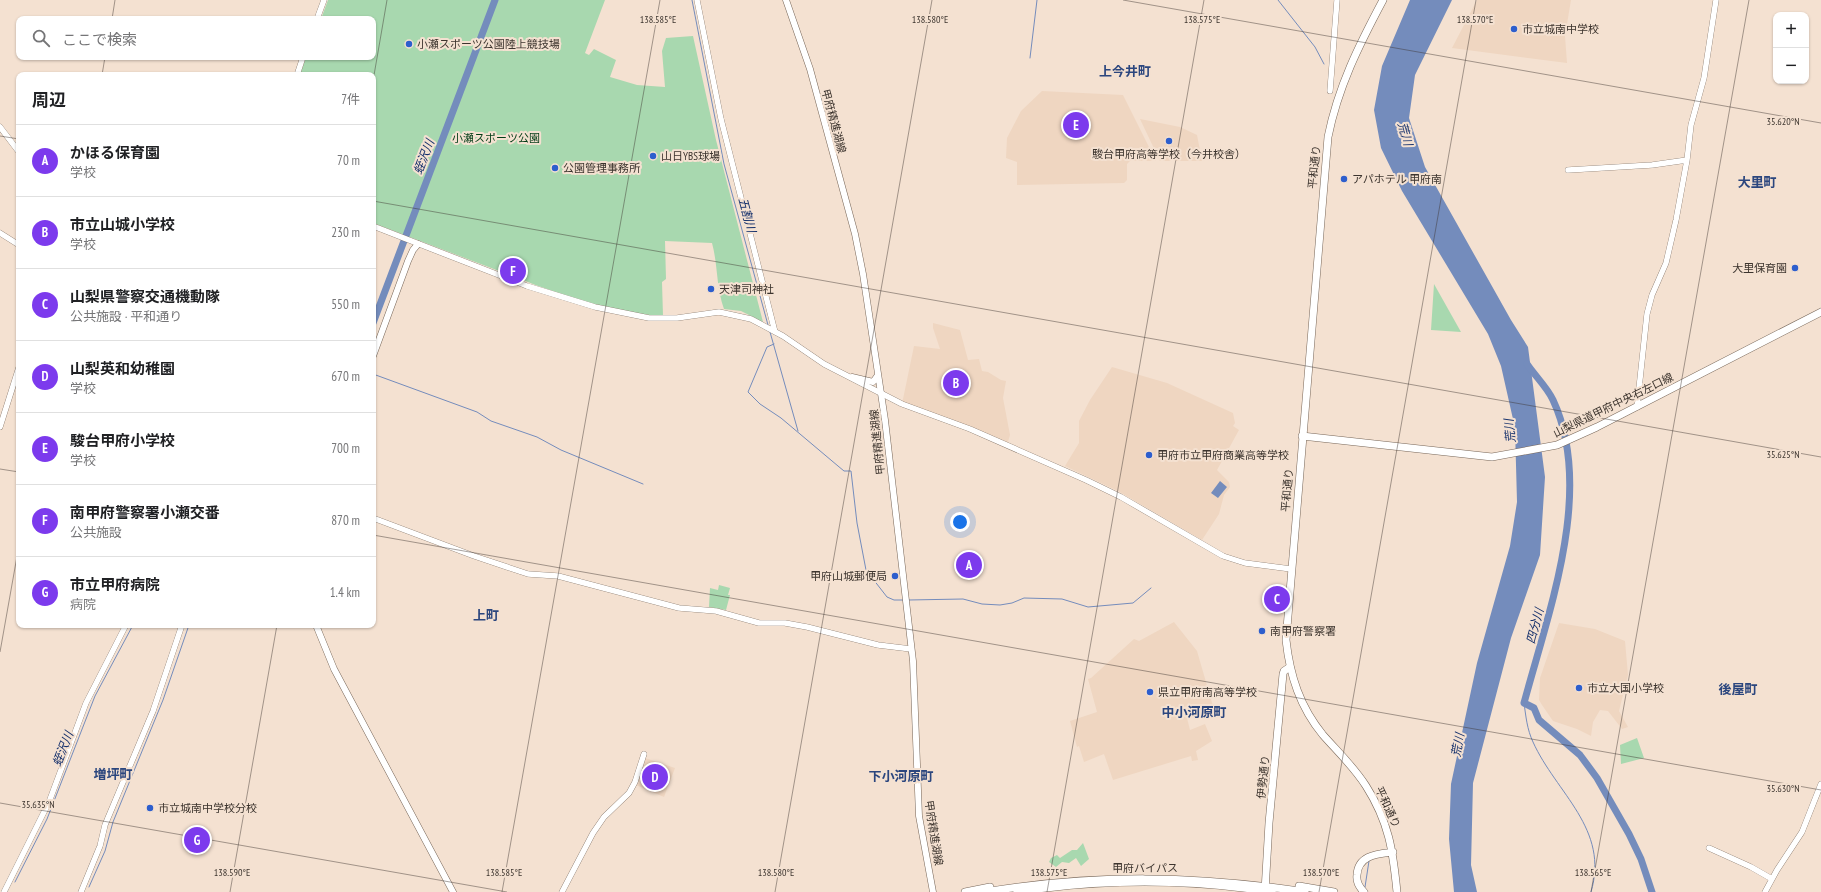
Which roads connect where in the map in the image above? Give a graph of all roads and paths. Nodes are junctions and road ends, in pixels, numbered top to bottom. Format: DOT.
graph roads {
  1 [pos="324,0"];
  2 [pos="697,0"];
  3 [pos="786,0"];
  4 [pos="1337,0"];
  5 [pos="1383,0"];
  6 [pos="1716,0"];
  7 [pos="318,16"];
  8 [pos="302,60"];
  9 [pos="297,72"];
  10 [pos="1330,91"];
  11 [pos="0,127"];
  12 [pos="16,148"];
  13 [pos="1687,160"];
  14 [pos="1568,170"];
  15 [pos="376,227"];
  16 [pos="0,233"];
  17 [pos="16,243"];
  18 [pos="418,244"];
  19 [pos="1821,312"];
  20 [pos="772,330"];
  21 [pos="376,348"];
  22 [pos="878,375"];
  23 [pos="16,376"];
  24 [pos="852,377"];
  25 [pos="880,392"];
  26 [pos="1637,407"];
  27 [pos="0,427"];
  28 [pos="1302,436"];
  29 [pos="376,519"];
  30 [pos="1291,569"];
  31 [pos="124,628"];
  32 [pos="181,628"];
  33 [pos="317,628"];
  34 [pos="911,649"];
  35 [pos="1290,667"];
  36 [pos="644,754"];
  37 [pos="1821,784"];
  38 [pos="1709,848"];
  39 [pos="1393,852"];
  40 [pos="1772,879"];
  41 [pos="1077,880"];
  42 [pos="1084,885"];
  43 [pos="1267,889"];
  44 [pos="1019,890"];
  45 [pos="4,892"];
  46 [pos="81,892"];
  47 [pos="453,892"];
  48 [pos="562,892"];
  49 [pos="933,892"];
  50 [pos="965,892"];
  51 [pos="985,892"];
  52 [pos="1048,892"];
  53 [pos="1305,892"];
  54 [pos="1334,892"];
  55 [pos="1364,892"];
  56 [pos="1397,892"];
  57 [pos="1765,892"];
  1 -- 7 [label="street"];
  2 -- 20 [label="street"];
  3 -- 22 [label="main road, 甲府精進湖線"];
  4 -- 10 [label="street"];
  5 -- 28 [label="main road, 平和通り"];
  6 -- 13 [label="street"];
  8 -- 9 [label="street"];
  11 -- 12 [label="street"];
  13 -- 14 [label="street"];
  13 -- 26 [label="street"];
  15 -- 18 [label="street"];
  16 -- 17 [label="street"];
  18 -- 20 [label="street"];
  18 -- 21 [label="main road"];
  19 -- 26 [label="main road, 山梨県道甲府中央右左口線"];
  20 -- 24 [label="street"];
  22 -- 24 [label="main road"];
  22 -- 25 [label="main road, 甲府精進湖線"];
  23 -- 27 [label="street"];
  24 -- 25 [label="street"];
  25 -- 30 [label="street"];
  25 -- 34 [label="main road, 甲府精進湖線"];
  26 -- 28 [label="main road, 山梨県道甲府中央右左口線"];
  28 -- 30 [label="main road, 平和通り"];
  29 -- 34 [label="street"];
  30 -- 35 [label="main road, 平和通り"];
  31 -- 45 [label="street"];
  32 -- 46 [label="street"];
  33 -- 47 [label="main road"];
  34 -- 49 [label="main road, 甲府精進湖線"];
  35 -- 39 [label="main road, 平和通り"];
  35 -- 43 [label="main road, 伊勢通り"];
  36 -- 48 [label="street"];
  37 -- 40 [label="street"];
  38 -- 40 [label="street"];
  39 -- 55 [label="main road"];
  39 -- 56 [label="main road, 平和通り"];
  40 -- 57 [label="street"];
  41 -- 43 [label="main road, 甲府バイパス"];
  41 -- 44 [label="main road, 甲府バイパス"];
  41 -- 50 [label="main road"];
  42 -- 43 [label="main road, 甲府バイパス"];
  42 -- 44 [label="main road, 甲府バイパス"];
  42 -- 52 [label="main road"];
  43 -- 53 [label="main road, 甲府バイパス"];
  43 -- 54 [label="main road"];
  44 -- 51 [label="main road, 甲府バイパス"];
}
